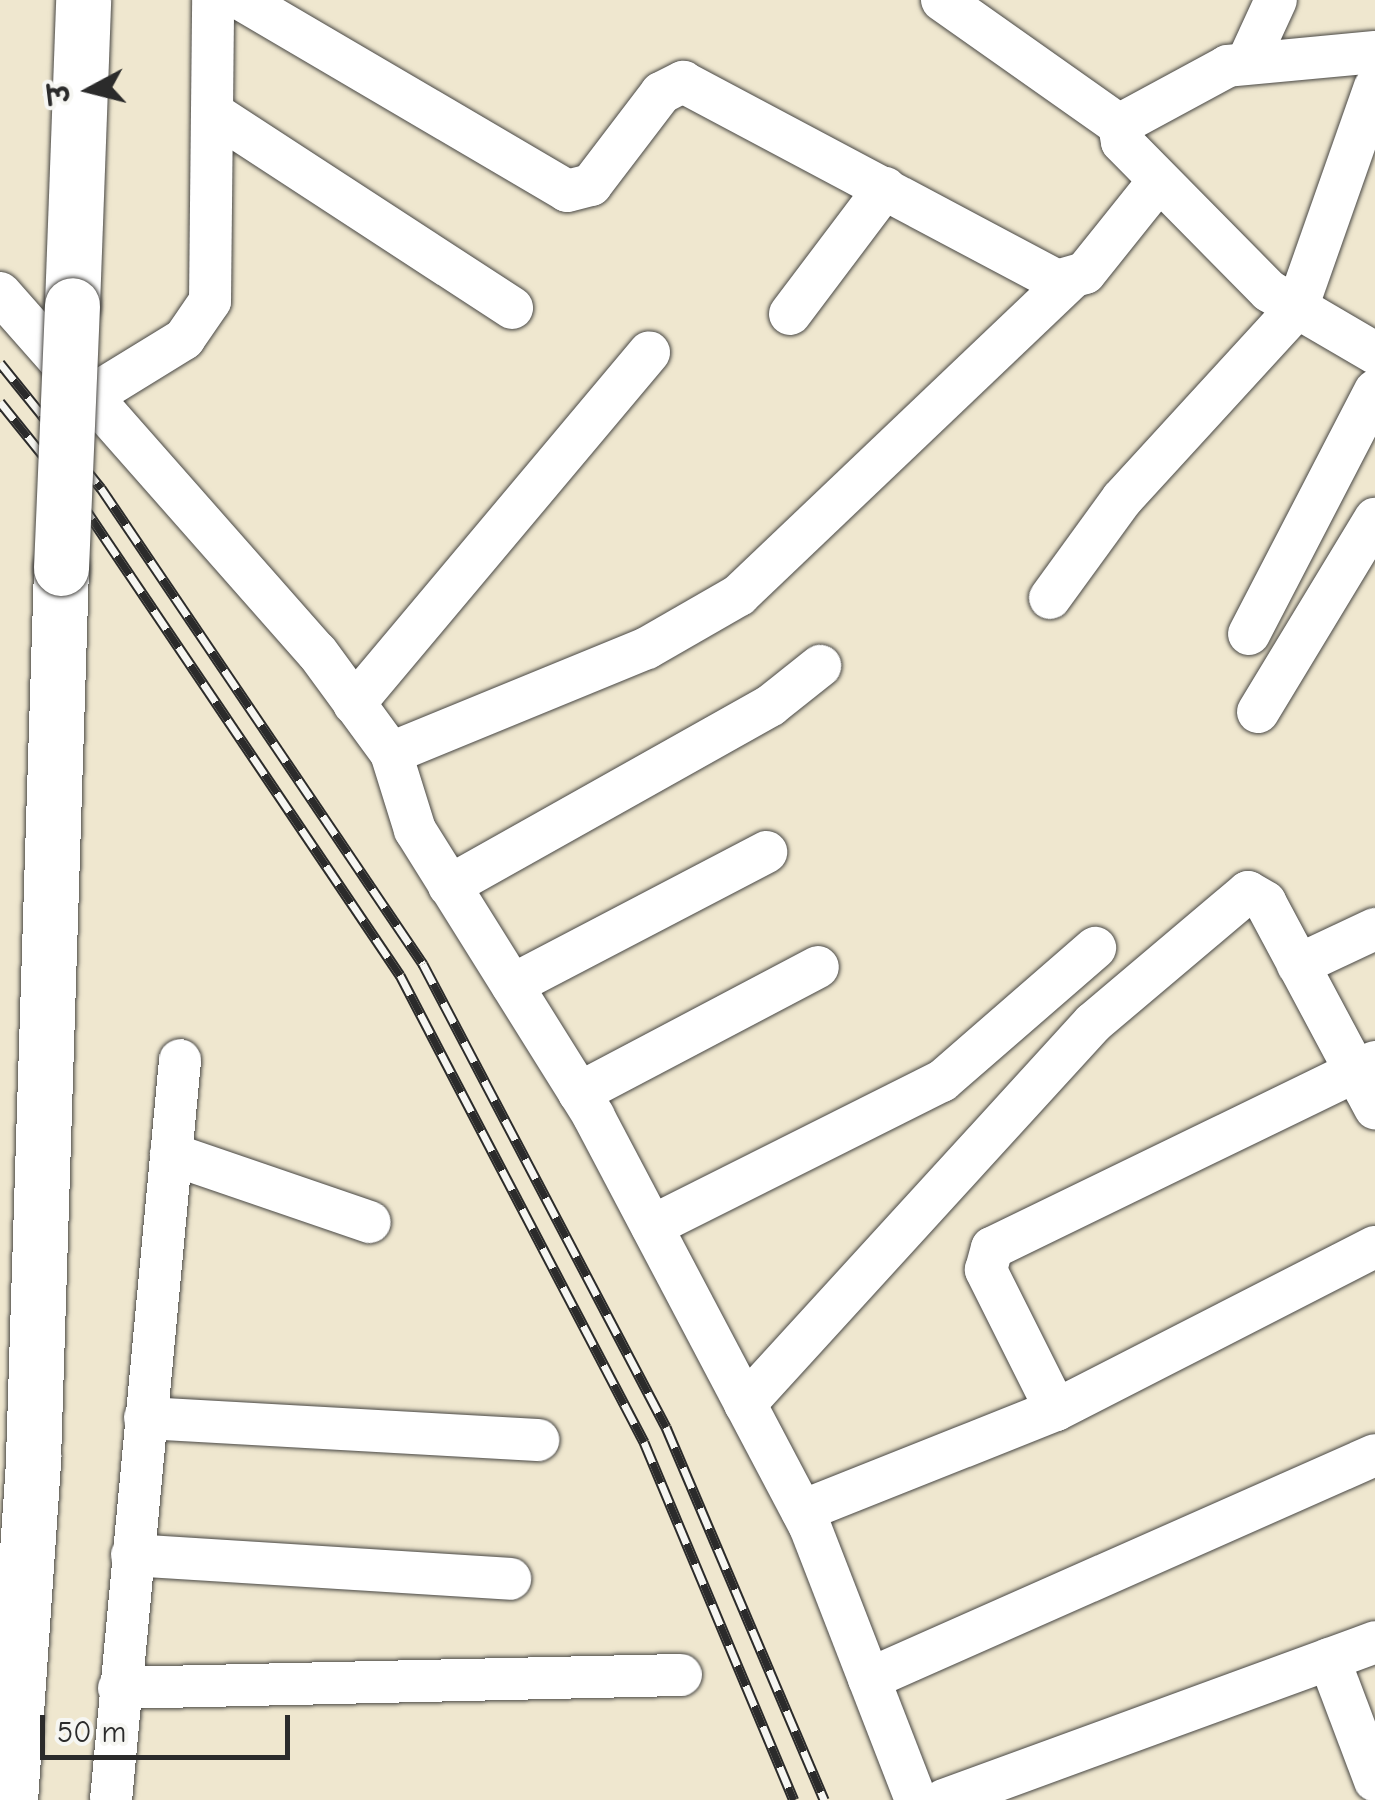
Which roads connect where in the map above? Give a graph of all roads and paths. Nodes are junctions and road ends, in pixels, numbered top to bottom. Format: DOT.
graph roads {
  1 [pos="83,0"];
  2 [pos="213,0"];
  3 [pos="242,0"];
  4 [pos="942,0"];
  5 [pos="1276,0"];
  6 [pos="1375,52"];
  7 [pos="1256,62"];
  8 [pos="1375,87"];
  9 [pos="214,113"];
  10 [pos="1119,126"];
  11 [pos="1164,187"];
  12 [pos="884,188"];
  13 [pos="1070,280"];
  14 [pos="0,293"];
  15 [pos="512,308"];
  16 [pos="1297,308"];
  17 [pos="790,314"];
  18 [pos="1375,352"];
  19 [pos="648,353"];
  20 [pos="1375,391"];
  21 [pos="88,398"];
  22 [pos="1375,518"];
  23 [pos="1050,598"];
  24 [pos="1249,634"];
  25 [pos="820,666"];
  26 [pos="354,704"];
  27 [pos="1258,712"];
  28 [pos="394,764"];
  29 [pos="766,852"];
  30 [pos="449,886"];
  31 [pos="1375,928"];
  32 [pos="1095,948"];
  33 [pos="1298,965"];
  34 [pos="818,966"];
  35 [pos="512,985"];
  36 [pos="180,1060"];
  37 [pos="1368,1080"];
  38 [pos="580,1094"];
  39 [pos="171,1154"];
  40 [pos="370,1222"];
  41 [pos="652,1226"];
  42 [pos="1375,1247"];
  43 [pos="745,1404"];
  44 [pos="1056,1410"];
  45 [pos="146,1418"];
  46 [pos="538,1440"];
  47 [pos="1375,1455"];
  48 [pos="802,1511"];
  49 [pos="132,1555"];
  50 [pos="510,1579"];
  51 [pos="1375,1642"];
  52 [pos="1329,1659"];
  53 [pos="681,1674"];
  54 [pos="869,1679"];
  55 [pos="119,1688"];
  56 [pos="1375,1781"];
  57 [pos="10,1800"];
  58 [pos="111,1800"];
  59 [pos="916,1800"];
  60 [pos="944,1800"];
  1 -- 57 [label="main road, bridge"];
  2 -- 9 [label="street"];
  3 -- 12 [label="street"];
  4 -- 10 [label="street"];
  5 -- 7 [label="street"];
  6 -- 7 [label="street"];
  7 -- 10 [label="street"];
  8 -- 16 [label="street"];
  9 -- 15 [label="street"];
  9 -- 21 [label="street"];
  10 -- 11 [label="street"];
  11 -- 13 [label="street"];
  11 -- 16 [label="street"];
  12 -- 13 [label="street"];
  12 -- 17 [label="street"];
  13 -- 28 [label="street"];
  14 -- 21 [label="street"];
  16 -- 18 [label="street"];
  16 -- 23 [label="street"];
  19 -- 26 [label="street"];
  20 -- 24 [label="street"];
  21 -- 26 [label="street"];
  22 -- 27 [label="street"];
  25 -- 30 [label="street"];
  26 -- 28 [label="street"];
  28 -- 30 [label="street"];
  29 -- 35 [label="street"];
  30 -- 35 [label="street"];
  31 -- 33 [label="street"];
  32 -- 41 [label="street"];
  33 -- 37 [label="street"];
  33 -- 43 [label="street"];
  34 -- 38 [label="street"];
  35 -- 38 [label="street"];
  36 -- 39 [label="street"];
  37 -- 44 [label="street"];
  38 -- 41 [label="street"];
  39 -- 40 [label="street"];
  39 -- 45 [label="street"];
  41 -- 43 [label="street"];
  42 -- 44 [label="street"];
  43 -- 48 [label="street"];
  44 -- 48 [label="street"];
  45 -- 46 [label="street"];
  45 -- 49 [label="street"];
  47 -- 54 [label="street"];
  48 -- 54 [label="street"];
  49 -- 50 [label="street"];
  49 -- 55 [label="street"];
  51 -- 52 [label="street"];
  52 -- 56 [label="street"];
  52 -- 60 [label="street"];
  53 -- 55 [label="street"];
  54 -- 59 [label="street"];
  55 -- 58 [label="street"];
}
